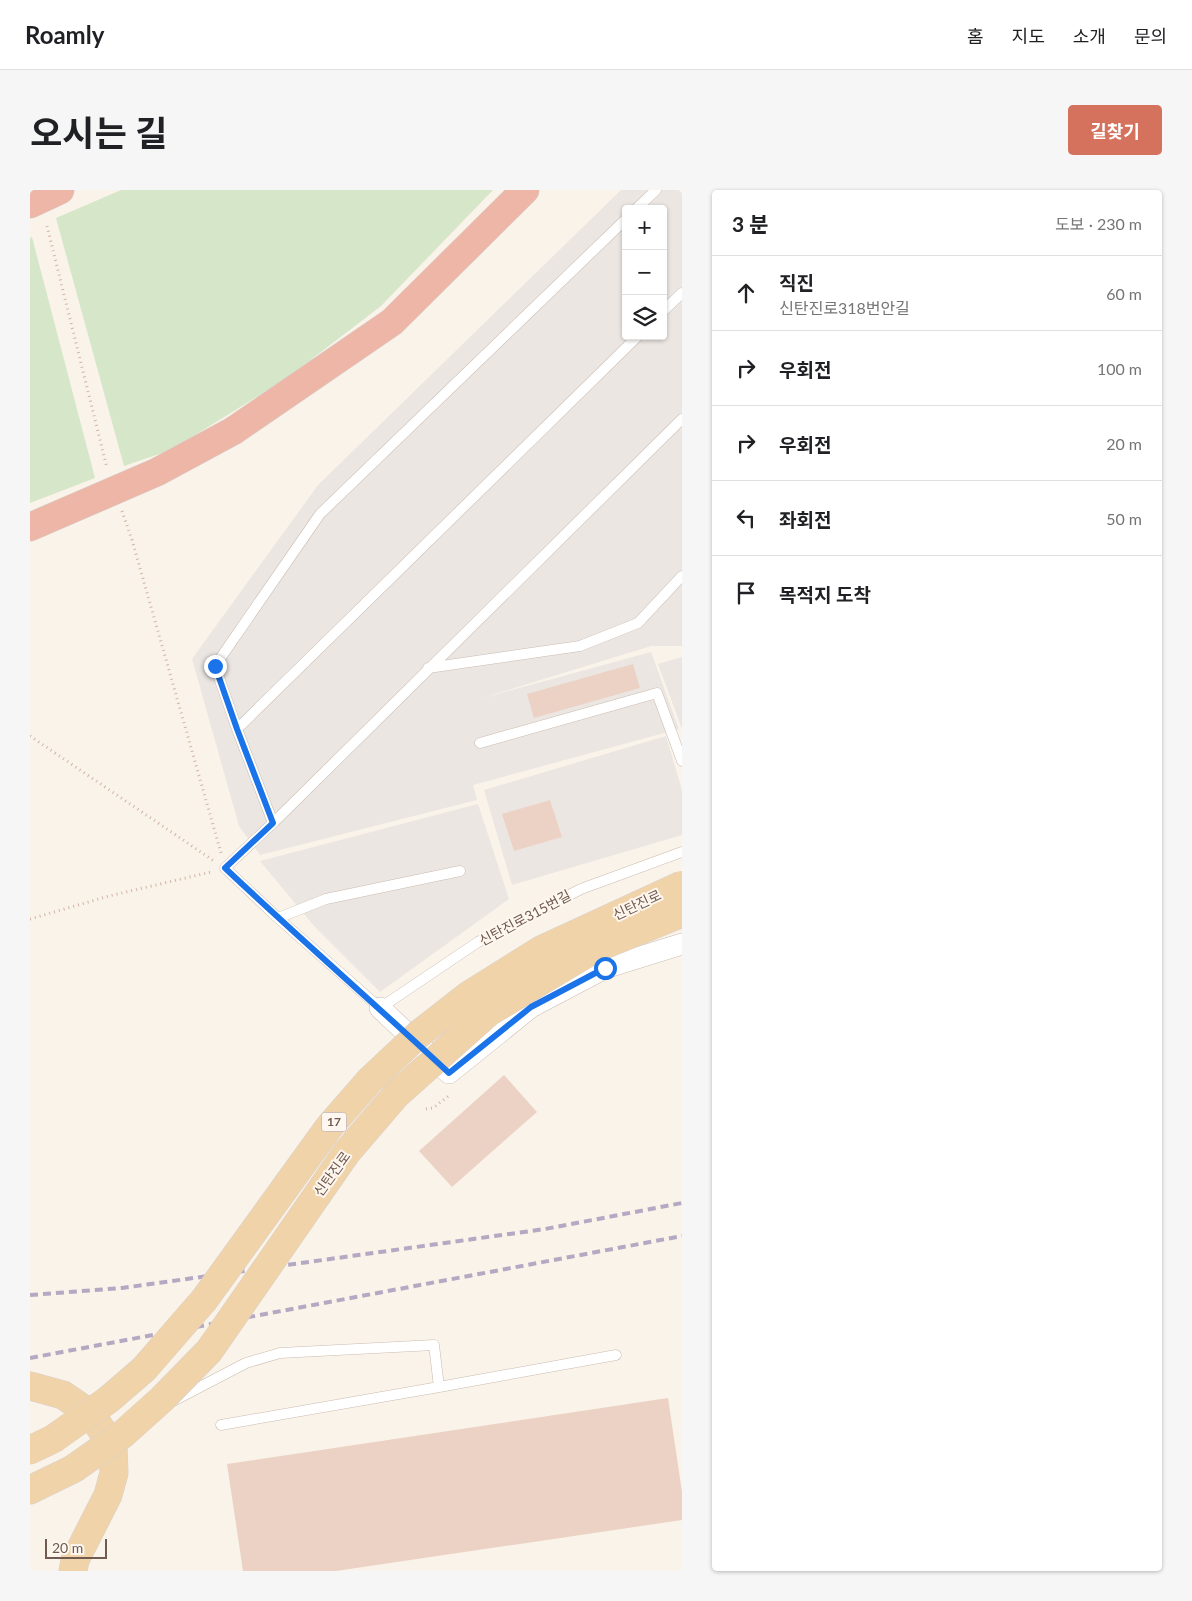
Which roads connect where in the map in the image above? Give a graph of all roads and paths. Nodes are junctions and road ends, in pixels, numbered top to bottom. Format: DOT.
graph roads {
  1 [pos="60,190"];
  2 [pos="525,190"];
  3 [pos="656,190"];
  4 [pos="30,204"];
  5 [pos="640,205"];
  6 [pos="622,223"];
  7 [pos="47,226"];
  8 [pos="682,293"];
  9 [pos="667,307"];
  10 [pos="634,340"];
  11 [pos="682,418"];
  12 [pos="108,471"];
  13 [pos="120,506"];
  14 [pos="30,526"];
  15 [pos="682,576"];
  16 [pos="428,668"];
  17 [pos="237,729"];
  18 [pos="30,736"];
  19 [pos="480,743"];
  20 [pos="682,761"];
  21 [pos="273,823"];
  22 [pos="682,852"];
  23 [pos="225,868"];
  24 [pos="460,871"];
  25 [pos="682,885"];
  26 [pos="682,913"];
  27 [pos="278,918"];
  28 [pos="30,919"];
  29 [pos="682,944"];
  30 [pos="380,1008"];
  31 [pos="616,1355"];
  32 [pos="30,1386"];
  33 [pos="439,1387"];
  34 [pos="221,1425"];
  35 [pos="41,1444"];
  36 [pos="113,1447"];
  37 [pos="30,1490"];
  38 [pos="72,1571"];
  1 -- 4 [label="highway"];
  2 -- 14 [label="highway"];
  3 -- 5 [label="lane"];
  6 -- 17 [label="lane"];
  7 -- 12 [label="path"];
  8 -- 9 [label="lane"];
  10 -- 17 [label="lane"];
  11 -- 16 [label="lane"];
  13 -- 23 [label="path"];
  15 -- 16 [label="lane"];
  16 -- 21 [label="lane"];
  17 -- 21 [label="lane"];
  18 -- 23 [label="path"];
  19 -- 20 [label="lane"];
  21 -- 23 [label="lane"];
  22 -- 30 [label="lane, 신탄진로315번길"];
  23 -- 27 [label="lane"];
  23 -- 28 [label="path"];
  24 -- 27 [label="lane"];
  25 -- 35 [label="main road, 신탄진로 / 17, bridge"];
  26 -- 37 [label="main road, 신탄진로 / 17, bridge"];
  27 -- 30 [label="lane"];
  29 -- 30 [label="street"];
  31 -- 33 [label="lane"];
  32 -- 36 [label="main road"];
  33 -- 34 [label="lane"];
  33 -- 36 [label="lane"];
  36 -- 38 [label="main road"];
}
